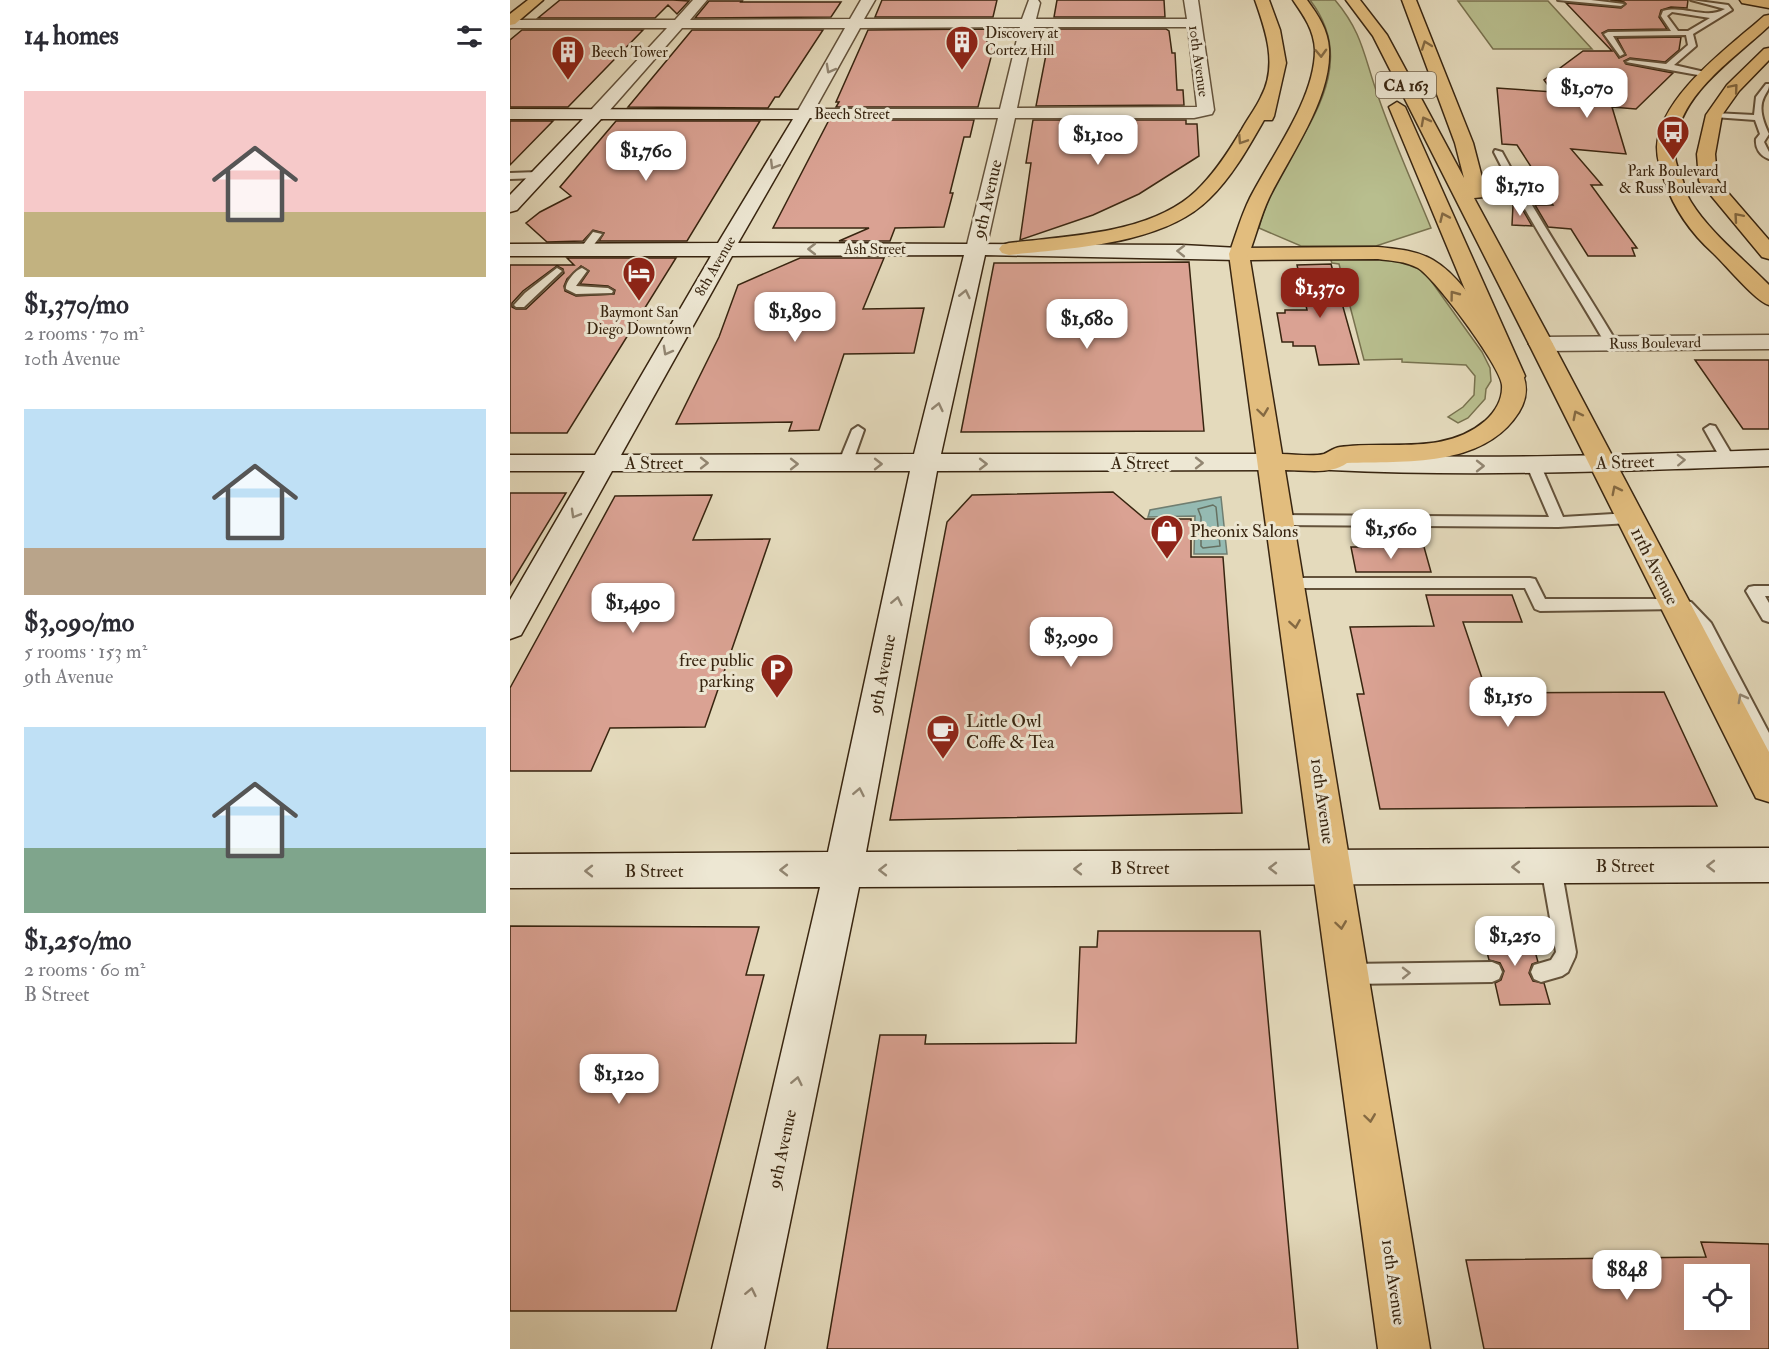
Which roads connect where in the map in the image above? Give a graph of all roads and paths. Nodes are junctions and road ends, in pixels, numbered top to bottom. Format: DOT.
graph roads {
  1 [pos="536,0"];
  2 [pos="700,0"];
  3 [pos="868,0"];
  4 [pos="1033,0"];
  5 [pos="1191,0"];
  6 [pos="1262,0"];
  7 [pos="1300,0"];
  8 [pos="1353,0"];
  9 [pos="1409,0"];
  10 [pos="1561,0"];
  11 [pos="1694,0"];
  12 [pos="1747,0"];
  13 [pos="1621,4"];
  14 [pos="1769,4"];
  15 [pos="1719,17"];
  16 [pos="1769,19"];
  17 [pos="510,23"];
  18 [pos="679,23"];
  19 [pos="855,23"];
  20 [pos="1028,23"];
  21 [pos="1194,23"];
  22 [pos="1675,32"];
  23 [pos="1689,33"];
  24 [pos="1380,35"];
  25 [pos="1769,52"];
  26 [pos="1620,54"];
  27 [pos="1630,62"];
  28 [pos="1668,66"];
  29 [pos="1706,75"];
  30 [pos="1769,86"];
  31 [pos="1271,94"];
  32 [pos="1194,113"];
  33 [pos="510,114"];
  34 [pos="804,114"];
  35 [pos="1007,114"];
  36 [pos="596,115"];
  37 [pos="1714,115"];
  38 [pos="1758,118"];
  39 [pos="1767,136"];
  40 [pos="1498,152"];
  41 [pos="1769,156"];
  42 [pos="1253,159"];
  43 [pos="510,176"];
  44 [pos="535,180"];
  45 [pos="510,184"];
  46 [pos="510,206"];
  47 [pos="1234,210"];
  48 [pos="725,249"];
  49 [pos="976,249"];
  50 [pos="1009,249"];
  51 [pos="510,250"];
  52 [pos="1492,252"];
  53 [pos="1769,253"];
  54 [pos="1239,254"];
  55 [pos="580,257"];
  56 [pos="549,280"];
  57 [pos="575,280"];
  58 [pos="608,291"];
  59 [pos="1769,298"];
  60 [pos="520,305"];
  61 [pos="1769,342"];
  62 [pos="1541,344"];
  63 [pos="1611,344"];
  64 [pos="1513,376"];
  65 [pos="1710,429"];
  66 [pos="858,430"];
  67 [pos="1727,458"];
  68 [pos="1769,458"];
  69 [pos="1270,462"];
  70 [pos="1331,462"];
  71 [pos="510,463"];
  72 [pos="604,463"];
  73 [pos="1602,463"];
  74 [pos="845,464"];
  75 [pos="925,464"];
  76 [pos="1534,466"];
  77 [pos="1630,518"];
  78 [pos="1279,520"];
  79 [pos="1558,522"];
  80 [pos="1289,583"];
  81 [pos="1668,591"];
  82 [pos="1769,591"];
  83 [pos="1769,616"];
  84 [pos="510,627"];
  85 [pos="1769,750"];
  86 [pos="1769,787"];
  87 [pos="1769,865"];
  88 [pos="1332,867"];
  89 [pos="1551,867"];
  90 [pos="843,870"];
  91 [pos="510,871"];
  92 [pos="1492,972"];
  93 [pos="1541,972"];
  94 [pos="1348,974"];
  95 [pos="738,1349"];
  96 [pos="1404,1349"];
  1 -- 17 [label="main road"];
  2 -- 18 [label="street"];
  3 -- 19 [label="street, 8th Avenue"];
  4 -- 20 [label="street, 9th Avenue"];
  5 -- 21 [label="street, 10th Avenue"];
  6 -- 31 [label="main road"];
  7 -- 54 [label="main road, one-way"];
  8 -- 24 [label="main road, CA 163"];
  52 -- 9 [label="main road, one-way"];
  10 -- 13 [label="lane"];
  11 -- 15 [label="lane"];
  12 -- 14 [label="main road"];
  15 -- 22 [label="lane"];
  15 -- 23 [label="lane"];
  16 -- 29 [label="main road"];
  17 -- 18 [label="street"];
  18 -- 19 [label="street"];
  18 -- 36 [label="street"];
  19 -- 20 [label="street"];
  19 -- 34 [label="street, 8th Avenue, one-way"];
  20 -- 21 [label="street"];
  20 -- 35 [label="street, 9th Avenue"];
  21 -- 32 [label="street, 10th Avenue"];
  22 -- 23 [label="lane"];
  22 -- 26 [label="lane"];
  23 -- 28 [label="lane"];
  52 -- 24 [label="main road, CA 163, one-way"];
  64 -- 24 [label="main road, one-way"];
  37 -- 25 [label="main road, one-way"];
  27 -- 28 [label="lane"];
  28 -- 29 [label="lane"];
  29 -- 59 [label="main road"];
  30 -- 38 [label="lane"];
  31 -- 42 [label="main road"];
  31 -- 50 [label="main road, one-way"];
  32 -- 35 [label="street, Beech Street"];
  33 -- 36 [label="street, Beech Street"];
  34 -- 35 [label="street, Beech Street"];
  34 -- 36 [label="street, Beech Street"];
  34 -- 48 [label="street, 8th Avenue, one-way"];
  35 -- 49 [label="street, 9th Avenue"];
  36 -- 44 [label="street"];
  37 -- 38 [label="lane"];
  53 -- 37 [label="main road, one-way"];
  38 -- 39 [label="lane"];
  39 -- 41 [label="lane"];
  40 -- 63 [label="lane"];
  43 -- 44 [label="lane"];
  44 -- 45 [label="lane"];
  44 -- 46 [label="street"];
  47 -- 54 [label="main road, 10th Avenue"];
  49 -- 48 [label="street, Ash Street, one-way"];
  48 -- 55 [label="street, Ash Street"];
  48 -- 72 [label="street, 8th Avenue, one-way"];
  49 -- 50 [label="street, Ash Street"];
  75 -- 49 [label="street, 9th Avenue, one-way"];
  54 -- 50 [label="street, Ash Street, one-way"];
  51 -- 55 [label="street, Ash Street"];
  52 -- 62 [label="main road, CA 163"];
  64 -- 54 [label="main road, one-way"];
  54 -- 69 [label="main road, 10th Avenue, one-way"];
  55 -- 56 [label="lane"];
  55 -- 57 [label="lane"];
  56 -- 57 [label="lane"];
  56 -- 60 [label="lane"];
  57 -- 58 [label="lane"];
  61 -- 63 [label="street, Russ Boulevard"];
  62 -- 63 [label="street, Russ Boulevard"];
  73 -- 62 [label="main road, 11th Avenue / CA 163, one-way"];
  64 -- 70 [label="main road"];
  65 -- 67 [label="lane"];
  66 -- 74 [label="lane"];
  67 -- 68 [label="street, A Street"];
  73 -- 67 [label="street, A Street, one-way"];
  69 -- 70 [label="main road, A Street"];
  75 -- 69 [label="street, A Street, one-way"];
  69 -- 78 [label="main road, 10th Avenue"];
  70 -- 76 [label="street, A Street, one-way"];
  71 -- 72 [label="street, A Street"];
  72 -- 74 [label="street, A Street, one-way"];
  72 -- 84 [label="street, 8th Avenue, one-way"];
  73 -- 76 [label="street, A Street"];
  77 -- 73 [label="main road, 11th Avenue, one-way"];
  74 -- 75 [label="street, A Street, one-way"];
  90 -- 75 [label="street, 9th Avenue, one-way"];
  76 -- 79 [label="lane"];
  77 -- 79 [label="lane"];
  77 -- 81 [label="main road, 11th Avenue"];
  78 -- 79 [label="lane"];
  78 -- 80 [label="main road, 10th Avenue"];
  80 -- 81 [label="lane"];
  80 -- 88 [label="main road, 10th Avenue, one-way"];
  85 -- 81 [label="lane, one-way"];
  81 -- 86 [label="main road, 11th Avenue"];
  82 -- 83 [label="lane"];
  87 -- 89 [label="street, B Street, one-way"];
  89 -- 88 [label="street, B Street, one-way"];
  88 -- 90 [label="street, B Street, one-way"];
  88 -- 94 [label="main road, 10th Avenue, one-way"];
  89 -- 93 [label="lane"];
  90 -- 91 [label="street, B Street, one-way"];
  95 -- 90 [label="street, 9th Avenue, one-way"];
  94 -- 92 [label="lane, one-way"];
  94 -- 96 [label="main road, 10th Avenue, one-way"];
}
